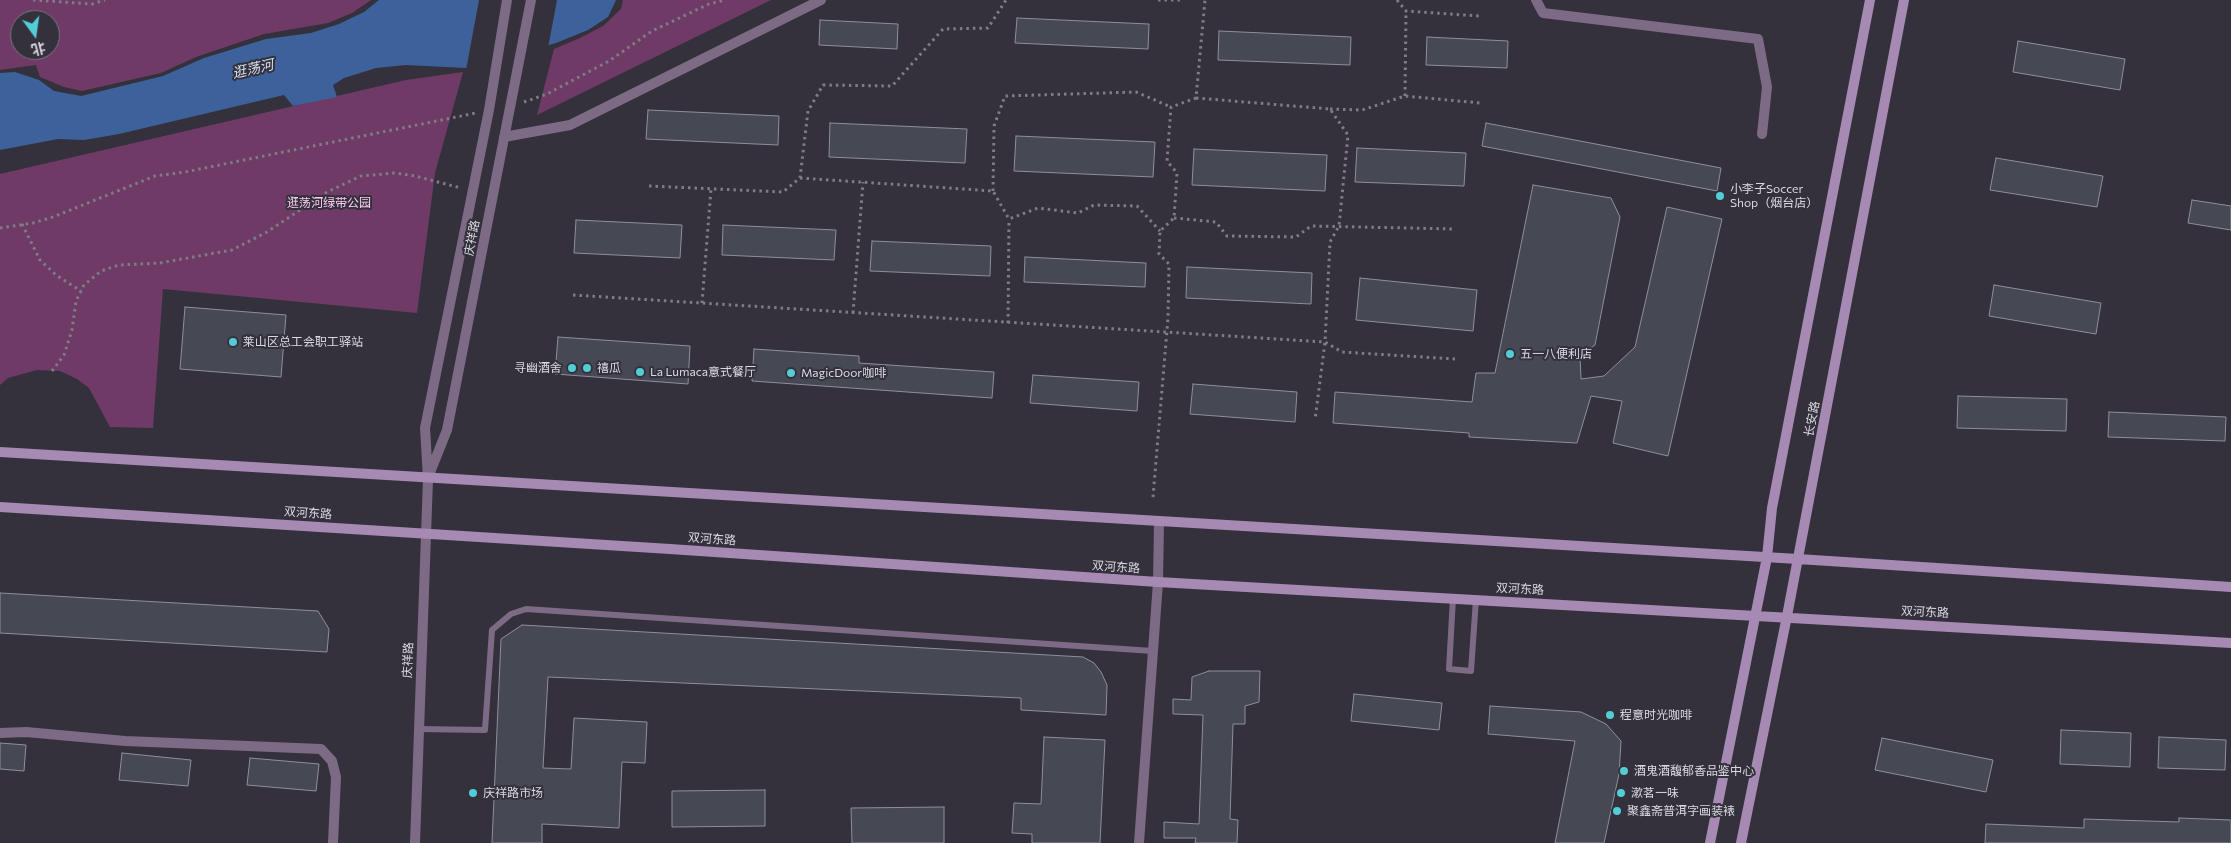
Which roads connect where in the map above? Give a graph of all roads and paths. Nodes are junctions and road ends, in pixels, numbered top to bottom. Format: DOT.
graph roads {
  1 [pos="33,0"];
  2 [pos="105,0"];
  3 [pos="507,0"];
  4 [pos="531,0"];
  5 [pos="725,0"];
  6 [pos="821,0"];
  7 [pos="1006,0"];
  8 [pos="1158,0"];
  9 [pos="1180,0"];
  10 [pos="1205,0"];
  11 [pos="1397,0"];
  12 [pos="1536,0"];
  13 [pos="1870,0"];
  14 [pos="1904,0"];
  15 [pos="1406,11"];
  16 [pos="1479,16"];
  17 [pos="1405,96"];
  18 [pos="1196,98"];
  19 [pos="1480,103"];
  20 [pos="510,106"];
  21 [pos="1171,107"];
  22 [pos="1330,109"];
  23 [pos="489,110"];
  24 [pos="1762,134"];
  25 [pos="504,137"];
  26 [pos="800,178"];
  27 [pos="863,182"];
  28 [pos="649,186"];
  29 [pos="711,188"];
  30 [pos="472,190"];
  31 [pos="993,191"];
  32 [pos="1174,218"];
  33 [pos="1008,219"];
  34 [pos="22,224"];
  35 [pos="1339,226"];
  36 [pos="0,228"];
  37 [pos="1455,229"];
  38 [pos="1160,231"];
  39 [pos="81,291"];
  40 [pos="574,295"];
  41 [pos="702,303"];
  42 [pos="853,313"];
  43 [pos="1008,323"];
  44 [pos="1167,333"];
  45 [pos="1325,342"];
  46 [pos="1455,359"];
  47 [pos="52,371"];
  48 [pos="1315,420"];
  49 [pos="0,452"];
  50 [pos="428,479"];
  51 [pos="1153,497"];
  52 [pos="0,507"];
  53 [pos="1158,522"];
  54 [pos="425,533"];
  55 [pos="1767,557"];
  56 [pos="1798,559"];
  57 [pos="1158,582"];
  58 [pos="2231,586"];
  59 [pos="1453,598"];
  60 [pos="1476,599"];
  61 [pos="1756,614"];
  62 [pos="1787,616"];
  63 [pos="2231,643"];
  64 [pos="1153,651"];
  65 [pos="418,728"];
  66 [pos="0,733"];
  67 [pos="333,843"];
  68 [pos="415,843"];
  69 [pos="1139,843"];
  70 [pos="1710,843"];
  71 [pos="1742,843"];
  1 -- 2 [label="path"];
  3 -- 23 [label="street, 庆祥路"];
  4 -- 20 [label="street, 庆祥路"];
  5 -- 20 [label="path"];
  6 -- 25 [label="street"];
  7 -- 26 [label="path"];
  8 -- 9 [label="path"];
  10 -- 18 [label="path"];
  11 -- 15 [label="path"];
  12 -- 24 [label="street"];
  13 -- 55 [label="street, 长安路"];
  14 -- 56 [label="street, 长安路"];
  15 -- 16 [label="path"];
  15 -- 17 [label="path"];
  17 -- 19 [label="path"];
  17 -- 22 [label="path"];
  18 -- 21 [label="path"];
  18 -- 22 [label="path"];
  20 -- 25 [label="street, 庆祥路"];
  21 -- 31 [label="path"];
  21 -- 32 [label="path"];
  22 -- 35 [label="path"];
  23 -- 30 [label="street, 庆祥路"];
  23 -- 34 [label="path"];
  25 -- 50 [label="street, 庆祥路"];
  26 -- 27 [label="path"];
  26 -- 29 [label="path"];
  27 -- 31 [label="path"];
  27 -- 42 [label="path"];
  28 -- 29 [label="path"];
  29 -- 41 [label="path"];
  30 -- 39 [label="path"];
  30 -- 50 [label="street, 庆祥路"];
  31 -- 33 [label="path"];
  32 -- 35 [label="path"];
  32 -- 38 [label="path"];
  33 -- 38 [label="path"];
  33 -- 43 [label="path"];
  34 -- 36 [label="path"];
  34 -- 39 [label="path"];
  35 -- 37 [label="path"];
  35 -- 45 [label="path"];
  38 -- 44 [label="path"];
  39 -- 47 [label="path"];
  40 -- 41 [label="path"];
  41 -- 42 [label="path"];
  42 -- 43 [label="path"];
  43 -- 44 [label="path"];
  44 -- 45 [label="path"];
  44 -- 51 [label="path"];
  45 -- 46 [label="path"];
  45 -- 48 [label="path"];
  49 -- 50 [label="street"];
  50 -- 53 [label="street"];
  50 -- 54 [label="street, 庆祥路"];
  52 -- 54 [label="street, 双河东路"];
  53 -- 55 [label="street"];
  53 -- 57 [label="street"];
  54 -- 57 [label="street, 双河东路"];
  54 -- 65 [label="street, 庆祥路"];
  55 -- 56 [label="street"];
  55 -- 61 [label="street, 长安路"];
  56 -- 58 [label="street"];
  56 -- 62 [label="street, 长安路"];
  57 -- 59 [label="street, 双河东路"];
  57 -- 64 [label="street"];
  59 -- 60 [label="street, 双河东路"];
  59 -- 60 [label="lane"];
  60 -- 61 [label="street, 双河东路"];
  61 -- 62 [label="street, 双河东路"];
  61 -- 70 [label="street, 长安路"];
  62 -- 63 [label="street, 双河东路"];
  62 -- 71 [label="street, 长安路"];
  64 -- 65 [label="lane"];
  64 -- 69 [label="street"];
  65 -- 68 [label="street, 庆祥路"];
  66 -- 67 [label="street"];
}
